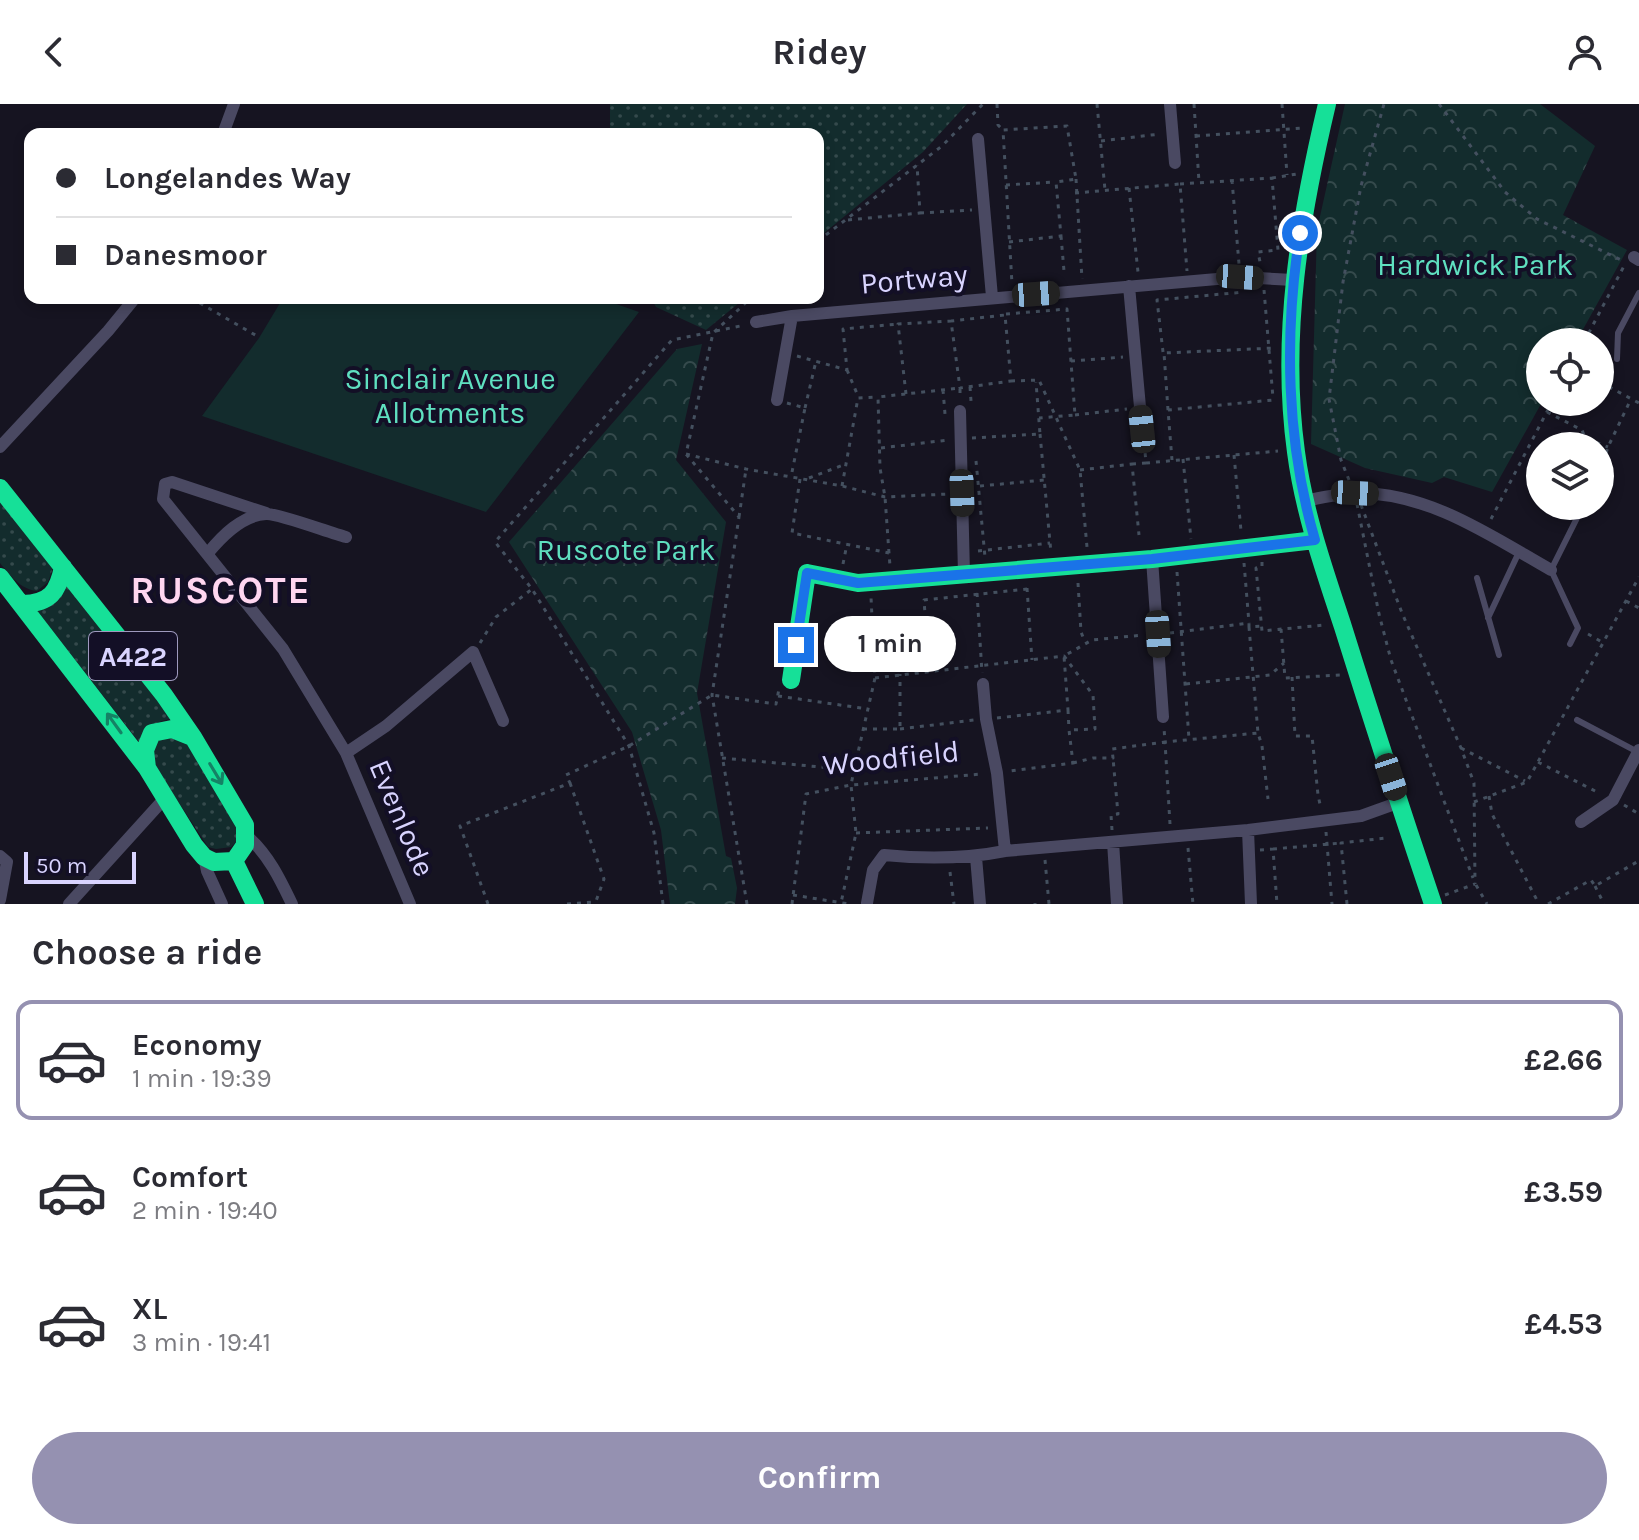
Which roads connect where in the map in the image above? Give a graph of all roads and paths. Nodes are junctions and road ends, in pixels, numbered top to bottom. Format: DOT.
graph roads {
  1 [pos="234,104"];
  2 [pos="983,104"];
  3 [pos="997,104"];
  4 [pos="1097,104"];
  5 [pos="1170,104"];
  6 [pos="1194,104"];
  7 [pos="1282,104"];
  8 [pos="1327,104"];
  9 [pos="1384,104"];
  10 [pos="1439,104"];
  11 [pos="225,128"];
  12 [pos="1307,128"];
  13 [pos="1283,129"];
  14 [pos="1003,130"];
  15 [pos="1172,133"];
  16 [pos="1196,136"];
  17 [pos="978,139"];
  18 [pos="1101,141"];
  19 [pos="1175,163"];
  20 [pos="917,165"];
  21 [pos="1287,175"];
  22 [pos="1076,179"];
  23 [pos="1232,180"];
  24 [pos="1056,182"];
  25 [pos="1199,182"];
  26 [pos="1180,184"];
  27 [pos="1006,185"];
  28 [pos="1129,188"];
  29 [pos="1105,190"];
  30 [pos="1075,193"];
  31 [pos="984,209"];
  32 [pos="920,213"];
  33 [pos="844,221"];
  34 [pos="824,236"];
  35 [pos="1061,236"];
  36 [pos="1009,242"];
  37 [pos="1064,271"];
  38 [pos="1240,277"];
  39 [pos="1263,278"];
  40 [pos="1293,280"];
  41 [pos="1188,281"];
  42 [pos="1134,286"];
  43 [pos="1082,290"];
  44 [pos="1248,291"];
  45 [pos="1639,293"];
  46 [pos="1012,296"];
  47 [pos="992,297"];
  48 [pos="130,304"];
  49 [pos="201,304"];
  50 [pos="744,304"];
  51 [pos="897,306"];
  52 [pos="1005,315"];
  53 [pos="792,316"];
  54 [pos="951,321"];
  55 [pos="756,322"];
  56 [pos="898,324"];
  57 [pos="1591,328"];
  58 [pos="713,333"];
  59 [pos="257,336"];
  60 [pos="1267,348"];
  61 [pos="786,353"];
  62 [pos="1135,356"];
  63 [pos="1617,359"];
  64 [pos="816,361"];
  65 [pos="1071,361"];
  66 [pos="1164,363"];
  67 [pos="847,370"];
  68 [pos="1035,380"];
  69 [pos="1011,381"];
  70 [pos="970,387"];
  71 [pos="960,388"];
  72 [pos="1614,390"];
  73 [pos="906,394"];
  74 [pos="878,397"];
  75 [pos="858,398"];
  76 [pos="1631,399"];
  77 [pos="777,400"];
  78 [pos="1274,400"];
  79 [pos="1639,403"];
  80 [pos="1140,407"];
  81 [pos="805,408"];
  82 [pos="1168,410"];
  83 [pos="966,412"];
  84 [pos="1276,412"];
  85 [pos="1075,415"];
  86 [pos="1545,416"];
  87 [pos="1555,416"];
  88 [pos="1039,418"];
  89 [pos="1056,418"];
  90 [pos="973,425"];
  91 [pos="1142,429"];
  92 [pos="1583,432"];
  93 [pos="1040,434"];
  94 [pos="1614,434"];
  95 [pos="967,438"];
  96 [pos="0,447"];
  97 [pos="881,448"];
  98 [pos="1284,450"];
  99 [pos="686,454"];
  100 [pos="1234,455"];
  101 [pos="1183,459"];
  102 [pos="1172,460"];
  103 [pos="1146,463"];
  104 [pos="846,464"];
  105 [pos="1132,464"];
  106 [pos="746,469"];
  107 [pos="1080,470"];
  108 [pos="791,477"];
  109 [pos="802,479"];
  110 [pos="1044,480"];
  111 [pos="842,486"];
  112 [pos="978,486"];
  113 [pos="0,488"];
  114 [pos="962,490"];
  115 [pos="1355,493"];
  116 [pos="885,497"];
  117 [pos="1303,501"];
  118 [pos="266,513"];
  119 [pos="739,517"];
  120 [pos="1576,520"];
  121 [pos="1484,532"];
  122 [pos="1139,535"];
  123 [pos="346,537"];
  124 [pos="1315,540"];
  125 [pos="1050,543"];
  126 [pos="847,544"];
  127 [pos="1252,548"];
  128 [pos="1519,552"];
  129 [pos="208,553"];
  130 [pos="889,553"];
  131 [pos="964,553"];
  132 [pos="1184,556"];
  133 [pos="1152,559"];
  134 [pos="1082,566"];
  135 [pos="63,567"];
  136 [pos="1052,568"];
  137 [pos="1025,570"];
  138 [pos="1551,570"];
  139 [pos="976,573"];
  140 [pos="0,577"];
  141 [pos="1639,577"];
  142 [pos="1477,578"];
  143 [pos="841,580"];
  144 [pos="892,580"];
  145 [pos="869,582"];
  146 [pos="532,589"];
  147 [pos="1027,589"];
  148 [pos="977,593"];
  149 [pos="1626,601"];
  150 [pos="23,604"];
  151 [pos="1639,608"];
  152 [pos="1488,618"];
  153 [pos="1341,623"];
  154 [pos="1249,625"];
  155 [pos="1262,626"];
  156 [pos="1578,628"];
  157 [pos="1281,629"];
  158 [pos="1182,632"];
  159 [pos="1158,634"];
  160 [pos="1085,642"];
  161 [pos="1603,642"];
  162 [pos="1570,644"];
  163 [pos="473,652"];
  164 [pos="1499,655"];
  165 [pos="1064,656"];
  166 [pos="1032,660"];
  167 [pos="1284,663"];
  168 [pos="982,665"];
  169 [pos="929,670"];
  170 [pos="900,674"];
  171 [pos="1357,674"];
  172 [pos="1253,677"];
  173 [pos="1292,677"];
  174 [pos="791,678"];
  175 [pos="875,678"];
  176 [pos="983,684"];
  177 [pos="1186,684"];
  178 [pos="712,695"];
  179 [pos="778,696"];
  180 [pos="868,709"];
  181 [pos="1068,710"];
  182 [pos="1163,717"];
  183 [pos="986,719"];
  184 [pos="1577,720"];
  185 [pos="503,721"];
  186 [pos="863,729"];
  187 [pos="900,729"];
  188 [pos="1069,730"];
  189 [pos="1258,733"];
  190 [pos="193,737"];
  191 [pos="1189,739"];
  192 [pos="1165,742"];
  193 [pos="629,746"];
  194 [pos="1461,748"];
  195 [pos="1639,751"];
  196 [pos="346,753"];
  197 [pos="722,758"];
  198 [pos="1113,758"];
  199 [pos="1538,762"];
  200 [pos="1073,763"];
  201 [pos="147,768"];
  202 [pos="854,770"];
  203 [pos="997,773"];
  204 [pos="1527,782"];
  205 [pos="570,783"];
  206 [pos="851,785"];
  207 [pos="1489,796"];
  208 [pos="165,798"];
  209 [pos="1268,799"];
  210 [pos="1613,800"];
  211 [pos="1400,802"];
  212 [pos="1474,802"];
  213 [pos="1639,814"];
  214 [pos="1325,821"];
  215 [pos="1581,822"];
  216 [pos="1003,829"];
  217 [pos="1248,830"];
  218 [pos="856,833"];
  219 [pos="247,836"];
  220 [pos="1187,836"];
  221 [pos="1171,837"];
  222 [pos="1386,838"];
  223 [pos="1113,842"];
  224 [pos="1341,843"];
  225 [pos="1327,845"];
  226 [pos="1044,849"];
  227 [pos="1273,849"];
  228 [pos="1005,851"];
  229 [pos="1250,851"];
  230 [pos="0,856"];
  231 [pos="204,857"];
  232 [pos="949,857"];
  233 [pos="976,857"];
  234 [pos="234,861"];
  235 [pos="1639,863"];
  236 [pos="1475,884"];
  237 [pos="1595,886"];
  238 [pos="793,895"];
  239 [pos="0,900"];
  240 [pos="1432,902"];
  241 [pos="595,903"];
  242 [pos="841,903"];
  243 [pos="867,903"];
  244 [pos="6,904"];
  245 [pos="69,904"];
  246 [pos="222,904"];
  247 [pos="255,904"];
  248 [pos="292,904"];
  249 [pos="410,904"];
  250 [pos="488,904"];
  251 [pos="567,904"];
  252 [pos="663,904"];
  253 [pos="747,904"];
  254 [pos="792,904"];
  255 [pos="849,904"];
  256 [pos="954,904"];
  257 [pos="980,904"];
  258 [pos="1049,904"];
  259 [pos="1117,904"];
  260 [pos="1193,904"];
  261 [pos="1251,904"];
  262 [pos="1277,904"];
  263 [pos="1332,904"];
  264 [pos="1347,904"];
  265 [pos="1487,904"];
  266 [pos="1539,904"];
  267 [pos="1548,904"];
  268 [pos="1604,904"];
  1 -- 11 [label="street"];
  2 -- 20 [label="path"];
  3 -- 14 [label="path, Portway"];
  4 -- 18 [label="path"];
  5 -- 15 [label="street"];
  6 -- 16 [label="path"];
  7 -- 13 [label="path"];
  8 -- 40 [label="street"];
  9 -- 115 [label="path"];
  10 -- 57 [label="path"];
  12 -- 13 [label="path"];
  13 -- 16 [label="path"];
  13 -- 21 [label="path"];
  14 -- 22 [label="path"];
  14 -- 27 [label="path, Portway"];
  15 -- 18 [label="path"];
  15 -- 19 [label="street"];
  16 -- 25 [label="path"];
  17 -- 31 [label="street, Portway"];
  18 -- 29 [label="path"];
  20 -- 32 [label="path"];
  20 -- 33 [label="path"];
  22 -- 24 [label="path"];
  22 -- 30 [label="path"];
  23 -- 25 [label="path"];
  23 -- 38 [label="path"];
  23 -- 39 [label="path"];
  24 -- 27 [label="path"];
  24 -- 35 [label="path"];
  25 -- 26 [label="path"];
  26 -- 28 [label="path"];
  26 -- 41 [label="path"];
  27 -- 36 [label="path, Portway"];
  28 -- 29 [label="path"];
  28 -- 42 [label="path"];
  29 -- 30 [label="path"];
  30 -- 43 [label="path"];
  31 -- 32 [label="path"];
  31 -- 47 [label="street, Portway"];
  32 -- 33 [label="path"];
  33 -- 34 [label="path"];
  35 -- 36 [label="path"];
  35 -- 37 [label="path"];
  36 -- 46 [label="path, Portway"];
  38 -- 39 [label="street, Portway"];
  38 -- 41 [label="street, Portway"];
  39 -- 40 [label="street, Portway"];
  39 -- 60 [label="path"];
  40 -- 117 [label="street"];
  41 -- 42 [label="street, Portway"];
  42 -- 43 [label="street, Portway"];
  42 -- 62 [label="street"];
  43 -- 46 [label="street, Portway"];
  44 -- 66 [label="path"];
  45 -- 63 [label="lane"];
  46 -- 47 [label="street, Portway"];
  47 -- 51 [label="street, Portway"];
  48 -- 96 [label="street"];
  49 -- 59 [label="path"];
  50 -- 58 [label="path"];
  51 -- 53 [label="street, Portway"];
  51 -- 56 [label="path"];
  52 -- 54 [label="path, Portway"];
  52 -- 65 [label="path, Portway"];
  52 -- 69 [label="path, Portway"];
  53 -- 55 [label="street, Portway"];
  53 -- 61 [label="street"];
  54 -- 56 [label="path, Portway"];
  54 -- 71 [label="path, Portway"];
  55 -- 58 [label="path"];
  56 -- 67 [label="path"];
  56 -- 73 [label="path, Portway"];
  58 -- 99 [label="path"];
  58 -- 146 [label="path"];
  60 -- 66 [label="path"];
  60 -- 78 [label="path"];
  61 -- 64 [label="path"];
  61 -- 77 [label="street"];
  62 -- 65 [label="path"];
  62 -- 80 [label="street"];
  64 -- 67 [label="path"];
  64 -- 81 [label="path"];
  65 -- 85 [label="path, Portway"];
  66 -- 82 [label="path"];
  67 -- 75 [label="path"];
  68 -- 69 [label="path"];
  68 -- 88 [label="path"];
  68 -- 89 [label="path"];
  69 -- 70 [label="path"];
  70 -- 71 [label="path"];
  70 -- 83 [label="path"];
  71 -- 73 [label="path"];
  71 -- 83 [label="path, Portway"];
  72 -- 76 [label="path"];
  73 -- 74 [label="path"];
  74 -- 75 [label="path"];
  74 -- 97 [label="path"];
  75 -- 104 [label="path"];
  76 -- 79 [label="path"];
  76 -- 94 [label="path"];
  77 -- 81 [label="path"];
  78 -- 82 [label="path"];
  78 -- 84 [label="path"];
  80 -- 85 [label="path"];
  80 -- 91 [label="street"];
  81 -- 108 [label="path"];
  82 -- 102 [label="path"];
  83 -- 95 [label="street"];
  85 -- 89 [label="path"];
  86 -- 121 [label="path"];
  87 -- 92 [label="path"];
  88 -- 89 [label="path"];
  88 -- 93 [label="path"];
  89 -- 107 [label="path"];
  90 -- 95 [label="path"];
  91 -- 103 [label="path"];
  93 -- 95 [label="path"];
  93 -- 110 [label="path"];
  95 -- 97 [label="path"];
  95 -- 112 [label="path"];
  95 -- 114 [label="street"];
  97 -- 116 [label="path"];
  98 -- 100 [label="path"];
  99 -- 106 [label="path"];
  99 -- 119 [label="path"];
  100 -- 101 [label="path"];
  100 -- 127 [label="path"];
  101 -- 102 [label="path"];
  101 -- 132 [label="path"];
  102 -- 103 [label="path"];
  103 -- 105 [label="path"];
  104 -- 109 [label="path"];
  104 -- 111 [label="path"];
  105 -- 107 [label="path"];
  105 -- 122 [label="path"];
  106 -- 108 [label="path"];
  106 -- 119 [label="path"];
  107 -- 134 [label="path"];
  108 -- 109 [label="path"];
  109 -- 111 [label="path"];
  109 -- 126 [label="path"];
  110 -- 112 [label="path"];
  110 -- 125 [label="path"];
  111 -- 116 [label="path"];
  112 -- 114 [label="path"];
  112 -- 139 [label="path"];
  113 -- 135 [label="street, A422"];
  114 -- 116 [label="path"];
  114 -- 131 [label="street"];
  115 -- 117 [label="street"];
  115 -- 121 [label="street"];
  115 -- 194 [label="path"];
  115 -- 236 [label="path"];
  116 -- 130 [label="path"];
  117 -- 124 [label="street"];
  118 -- 123 [label="street, Evenlode"];
  118 -- 129 [label="street"];
  118 -- 129 [label="street, Evenlode"];
  119 -- 178 [label="path"];
  120 -- 138 [label="lane"];
  121 -- 128 [label="street"];
  124 -- 127 [label="street"];
  124 -- 153 [label="street"];
  125 -- 131 [label="path"];
  125 -- 136 [label="path"];
  126 -- 130 [label="path"];
  126 -- 143 [label="path"];
  127 -- 132 [label="street"];
  127 -- 154 [label="path"];
  127 -- 155 [label="path"];
  128 -- 138 [label="street"];
  128 -- 152 [label="lane"];
  129 -- 196 [label="street, Evenlode"];
  130 -- 144 [label="path"];
  131 -- 139 [label="street"];
  132 -- 133 [label="street"];
  132 -- 158 [label="path"];
  133 -- 134 [label="street"];
  133 -- 159 [label="street"];
  134 -- 136 [label="street"];
  134 -- 160 [label="path"];
  135 -- 150 [label="street"];
  135 -- 190 [label="street, A422"];
  136 -- 137 [label="street"];
  137 -- 139 [label="street"];
  137 -- 147 [label="path"];
  138 -- 156 [label="lane"];
  139 -- 144 [label="street"];
  139 -- 148 [label="path"];
  140 -- 150 [label="street, A422"];
  141 -- 149 [label="path"];
  142 -- 152 [label="lane"];
  143 -- 145 [label="street"];
  143 -- 174 [label="street"];
  144 -- 145 [label="street"];
  145 -- 175 [label="path"];
  146 -- 163 [label="path"];
  146 -- 193 [label="path"];
  147 -- 148 [label="path"];
  147 -- 166 [label="path"];
  148 -- 168 [label="path"];
  148 -- 169 [label="path"];
  149 -- 151 [label="path"];
  149 -- 161 [label="path"];
  201 -- 150 [label="street, A422, one-way"];
  152 -- 164 [label="lane"];
  153 -- 157 [label="path"];
  153 -- 171 [label="street"];
  154 -- 155 [label="path"];
  154 -- 158 [label="path"];
  154 -- 172 [label="path"];
  155 -- 157 [label="path"];
  156 -- 161 [label="path"];
  156 -- 162 [label="lane"];
  157 -- 167 [label="path"];
  158 -- 159 [label="path"];
  158 -- 191 [label="path"];
  159 -- 160 [label="path"];
  159 -- 182 [label="street"];
  160 -- 165 [label="path"];
  161 -- 199 [label="path"];
  163 -- 185 [label="street"];
  163 -- 196 [label="street, Evenlode"];
  165 -- 166 [label="path"];
  165 -- 181 [label="path"];
  165 -- 188 [label="path"];
  166 -- 168 [label="path"];
  167 -- 172 [label="path"];
  167 -- 173 [label="path"];
  168 -- 169 [label="path"];
  169 -- 170 [label="path"];
  170 -- 175 [label="path"];
  170 -- 187 [label="path"];
  171 -- 173 [label="path"];
  171 -- 211 [label="street"];
  172 -- 177 [label="path"];
  172 -- 189 [label="path"];
  173 -- 214 [label="path"];
  174 -- 179 [label="path"];
  175 -- 180 [label="path"];
  176 -- 183 [label="street, Woodfield"];
  178 -- 179 [label="path"];
  178 -- 193 [label="path"];
  178 -- 197 [label="path"];
  179 -- 180 [label="path"];
  180 -- 186 [label="path"];
  181 -- 183 [label="path"];
  181 -- 188 [label="path"];
  182 -- 192 [label="path"];
  183 -- 187 [label="path, Woodfield"];
  183 -- 203 [label="street, Woodfield"];
  184 -- 195 [label="lane"];
  186 -- 187 [label="path, Woodfield"];
  186 -- 202 [label="path"];
  188 -- 200 [label="path"];
  189 -- 191 [label="path"];
  189 -- 209 [label="path"];
  190 -- 201 [label="street"];
  190 -- 219 [label="street, A422, one-way"];
  191 -- 192 [label="path"];
  192 -- 198 [label="path"];
  192 -- 221 [label="path"];
  193 -- 205 [label="path"];
  193 -- 252 [label="path"];
  194 -- 204 [label="path"];
  194 -- 212 [label="path"];
  195 -- 210 [label="street"];
  196 -- 249 [label="street, Evenlode"];
  197 -- 202 [label="path"];
  197 -- 253 [label="path"];
  198 -- 200 [label="path"];
  198 -- 223 [label="path"];
  199 -- 204 [label="path"];
  199 -- 210 [label="path"];
  200 -- 203 [label="path"];
  201 -- 208 [label="street, A422"];
  202 -- 206 [label="path"];
  203 -- 206 [label="path, Woodfield"];
  203 -- 216 [label="street, Woodfield"];
  204 -- 207 [label="path"];
  205 -- 241 [label="path"];
  205 -- 250 [label="path"];
  206 -- 218 [label="path"];
  206 -- 238 [label="path, Woodfield"];
  207 -- 212 [label="path"];
  207 -- 266 [label="path"];
  208 -- 231 [label="street, A422"];
  208 -- 245 [label="street"];
  210 -- 213 [label="path"];
  210 -- 215 [label="street"];
  211 -- 214 [label="street"];
  211 -- 240 [label="street"];
  212 -- 236 [label="path"];
  214 -- 217 [label="street"];
  214 -- 225 [label="path"];
  216 -- 218 [label="path"];
  216 -- 228 [label="street, Woodfield"];
  217 -- 220 [label="street"];
  217 -- 229 [label="street"];
  218 -- 242 [label="path"];
  219 -- 234 [label="street"];
  219 -- 248 [label="street"];
  220 -- 221 [label="street"];
  220 -- 260 [label="path"];
  221 -- 223 [label="street"];
  222 -- 224 [label="path"];
  223 -- 226 [label="street"];
  223 -- 259 [label="street"];
  224 -- 225 [label="path"];
  224 -- 264 [label="path"];
  225 -- 227 [label="path"];
  225 -- 263 [label="path"];
  226 -- 228 [label="street"];
  226 -- 258 [label="path"];
  227 -- 229 [label="path"];
  227 -- 262 [label="path"];
  228 -- 233 [label="street"];
  229 -- 261 [label="street"];
  230 -- 239 [label="street"];
  231 -- 234 [label="street"];
  231 -- 246 [label="street"];
  232 -- 233 [label="street"];
  232 -- 243 [label="street"];
  232 -- 256 [label="path"];
  233 -- 257 [label="street"];
  234 -- 247 [label="street"];
  235 -- 237 [label="path"];
  236 -- 240 [label="path"];
  236 -- 265 [label="path"];
  237 -- 267 [label="path"];
  237 -- 268 [label="path"];
  238 -- 242 [label="path"];
  238 -- 254 [label="path, Woodfield"];
  239 -- 244 [label="street"];
  241 -- 251 [label="path"];
  242 -- 255 [label="path"];
}
